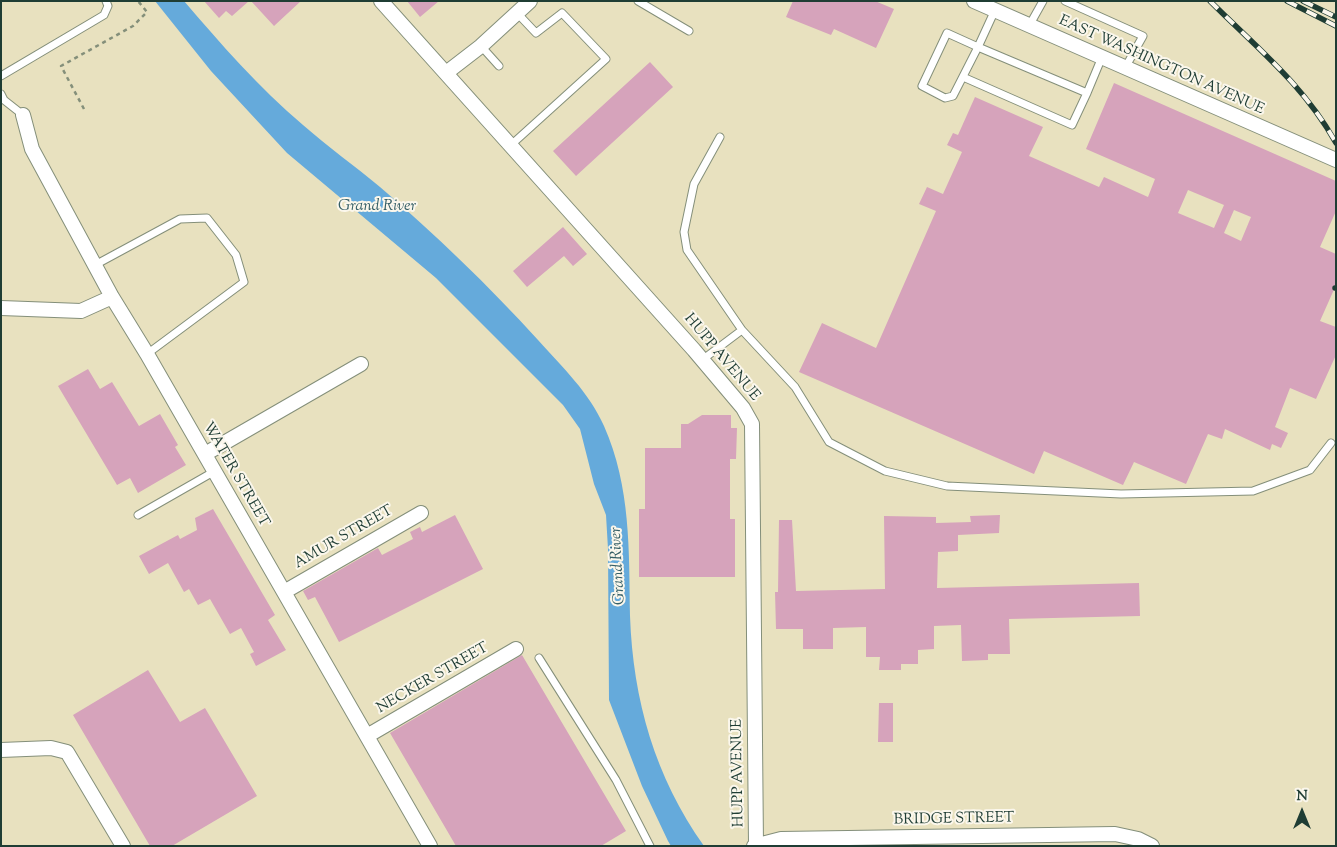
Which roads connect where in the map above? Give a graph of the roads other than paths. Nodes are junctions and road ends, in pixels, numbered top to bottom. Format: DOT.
graph roads {
  1 [pos="106,1"];
  2 [pos="381,1"];
  3 [pos="530,1"];
  4 [pos="638,1"];
  5 [pos="974,1"];
  6 [pos="1043,1"];
  7 [pos="1065,1"];
  8 [pos="995,10"];
  9 [pos="518,14"];
  10 [pos="1029,26"];
  11 [pos="689,31"];
  12 [pos="481,46"];
  13 [pos="978,47"];
  14 [pos="1102,58"];
  15 [pos="499,66"];
  16 [pos="1125,68"];
  17 [pos="446,73"];
  18 [pos="1,76"];
  19 [pos="963,77"];
  20 [pos="1087,93"];
  21 [pos="1,94"];
  22 [pos="24,115"];
  23 [pos="720,137"];
  24 [pos="511,145"];
  25 [pos="1336,160"];
  26 [pos="95,266"];
  27 [pos="112,297"];
  28 [pos="1,308"];
  29 [pos="742,330"];
  30 [pos="148,354"];
  31 [pos="702,360"];
  32 [pos="361,364"];
  33 [pos="1331,443"];
  34 [pos="205,454"];
  35 [pos="215,471"];
  36 [pos="421,513"];
  37 [pos="138,515"];
  38 [pos="284,592"];
  39 [pos="516,649"];
  40 [pos="539,658"];
  41 [pos="367,736"];
  42 [pos="1,750"];
  43 [pos="1136,842"];
  44 [pos="755,845"];
  45 [pos="123,846"];
  46 [pos="430,846"];
  47 [pos="650,846"];
  48 [pos="1152,846"];
  1 -- 18 [label="lane"];
  2 -- 17 [label="street, HUPP AVENUE"];
  3 -- 9 [label="street"];
  4 -- 11 [label="lane"];
  5 -- 8 [label="street, EAST WASHINGTON AVENUE"];
  6 -- 10 [label="lane"];
  7 -- 16 [label="lane"];
  8 -- 10 [label="street, EAST WASHINGTON AVENUE"];
  8 -- 13 [label="lane"];
  9 -- 12 [label="street"];
  9 -- 24 [label="lane"];
  10 -- 14 [label="street, EAST WASHINGTON AVENUE"];
  12 -- 15 [label="lane"];
  12 -- 17 [label="street"];
  13 -- 19 [label="lane"];
  13 -- 19 [label="lane"];
  13 -- 20 [label="lane"];
  14 -- 16 [label="street, EAST WASHINGTON AVENUE"];
  14 -- 20 [label="lane"];
  16 -- 25 [label="street, EAST WASHINGTON AVENUE"];
  17 -- 24 [label="street, HUPP AVENUE"];
  19 -- 20 [label="lane"];
  21 -- 22 [label="lane"];
  22 -- 26 [label="street, WATER STREET"];
  23 -- 29 [label="lane"];
  24 -- 31 [label="street, HUPP AVENUE"];
  26 -- 27 [label="street, WATER STREET"];
  26 -- 30 [label="lane"];
  27 -- 28 [label="street"];
  27 -- 30 [label="street, WATER STREET"];
  29 -- 31 [label="lane"];
  29 -- 33 [label="lane"];
  30 -- 34 [label="street, WATER STREET"];
  31 -- 44 [label="street, HUPP AVENUE"];
  32 -- 34 [label="street"];
  34 -- 35 [label="street, WATER STREET"];
  35 -- 37 [label="lane"];
  35 -- 38 [label="street, WATER STREET"];
  36 -- 38 [label="street, AMUR STREET"];
  38 -- 41 [label="street, WATER STREET"];
  39 -- 41 [label="street, NECKER STREET"];
  40 -- 47 [label="lane"];
  41 -- 46 [label="street, WATER STREET"];
  42 -- 45 [label="street"];
  43 -- 44 [label="street, BRIDGE STREET"];
  43 -- 48 [label="street, BRIDGE STREET"];
}
